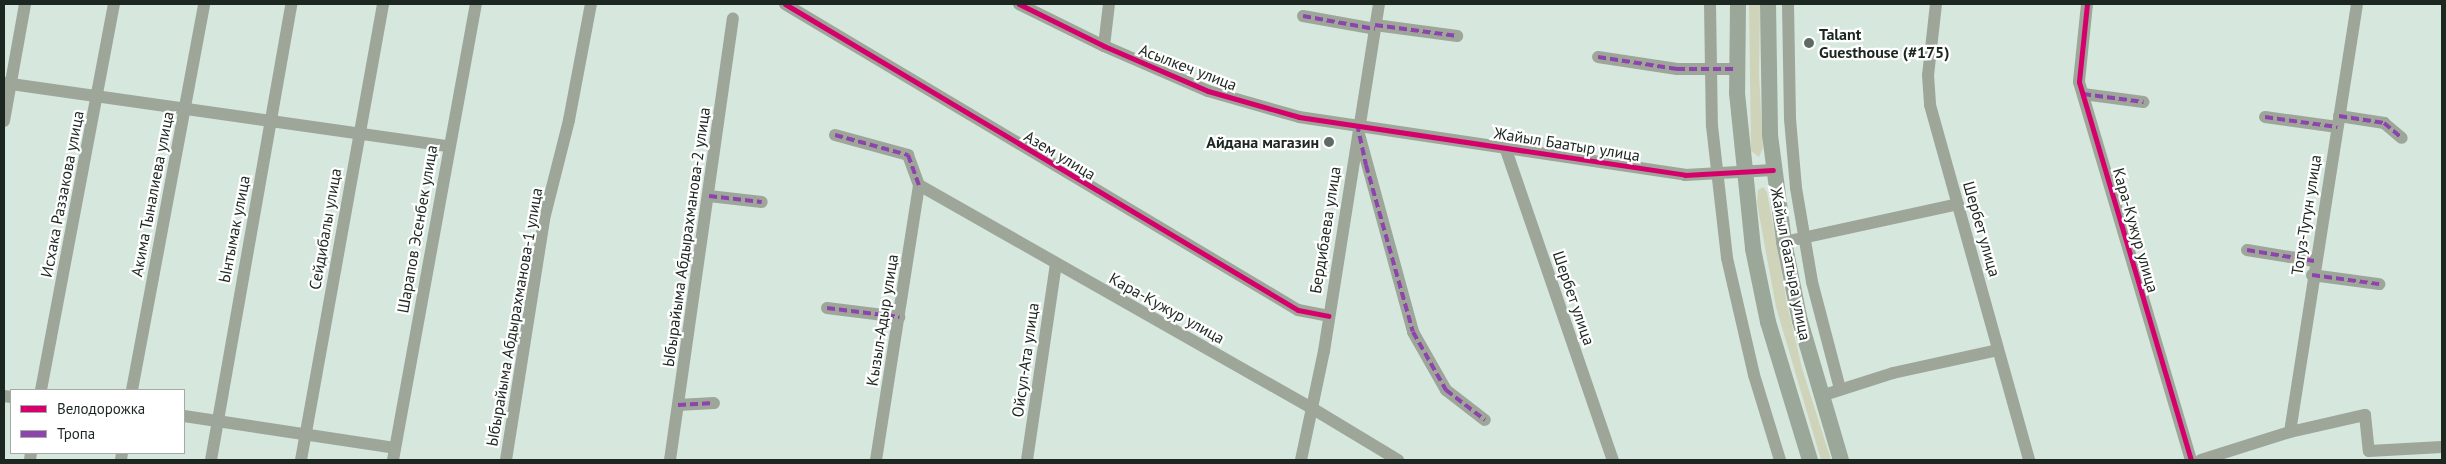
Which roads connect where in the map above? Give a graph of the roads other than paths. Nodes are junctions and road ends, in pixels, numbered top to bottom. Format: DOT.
graph roads {
  1 [pos="25,4"];
  2 [pos="114,4"];
  3 [pos="204,4"];
  4 [pos="291,4"];
  5 [pos="383,4"];
  6 [pos="476,4"];
  7 [pos="591,4"];
  8 [pos="785,4"];
  9 [pos="1019,4"];
  10 [pos="1109,4"];
  11 [pos="1379,4"];
  12 [pos="1710,4"];
  13 [pos="1738,4"];
  14 [pos="1768,4"];
  15 [pos="1788,4"];
  16 [pos="1936,4"];
  17 [pos="2087,4"];
  18 [pos="2357,4"];
  19 [pos="1303,16"];
  20 [pos="733,18"];
  21 [pos="1375,27"];
  22 [pos="1457,36"];
  23 [pos="1104,46"];
  24 [pos="1598,57"];
  25 [pos="1737,69"];
  26 [pos="1710,70"];
  27 [pos="7,84"];
  28 [pos="2083,94"];
  29 [pos="97,99"];
  30 [pos="2144,102"];
  31 [pos="186,108"];
  32 [pos="2265,117"];
  33 [pos="272,119"];
  34 [pos="4,121"];
  35 [pos="2338,122"];
  36 [pos="1357,124"];
  37 [pos="359,132"];
  38 [pos="835,135"];
  39 [pos="2402,138"];
  40 [pos="448,146"];
  41 [pos="1505,147"];
  42 [pos="1774,170"];
  43 [pos="1744,172"];
  44 [pos="1716,174"];
  45 [pos="919,185"];
  46 [pos="709,196"];
  47 [pos="762,202"];
  48 [pos="1958,204"];
  49 [pos="1804,238"];
  50 [pos="1784,242"];
  51 [pos="2247,250"];
  52 [pos="2314,261"];
  53 [pos="1056,264"];
  54 [pos="2312,275"];
  55 [pos="2379,284"];
  56 [pos="827,308"];
  57 [pos="1328,316"];
  58 [pos="899,317"];
  59 [pos="1998,350"];
  60 [pos="41,389"];
  61 [pos="132,389"];
  62 [pos="1840,389"];
  63 [pos="1821,396"];
  64 [pos="714,403"];
  65 [pos="678,405"];
  66 [pos="1310,407"];
  67 [pos="185,416"];
  68 [pos="1485,420"];
  69 [pos="216,421"];
  70 [pos="2290,432"];
  71 [pos="306,434"];
  72 [pos="2442,447"];
  73 [pos="394,454"];
  74 [pos="210,460"];
  75 [pos="301,460"];
  76 [pos="506,460"];
  77 [pos="670,460"];
  78 [pos="876,460"];
  79 [pos="1027,460"];
  80 [pos="1301,460"];
  81 [pos="1398,460"];
  82 [pos="1613,460"];
  83 [pos="1780,460"];
  84 [pos="1810,460"];
  85 [pos="1841,460"];
  86 [pos="2029,460"];
  87 [pos="2191,460"];
  88 [pos="2201,460"];
  1 -- 27 [label="street"];
  2 -- 29 [label="street, Исхака Раззакова улица"];
  3 -- 31 [label="street, Акима Тыналиева улица"];
  4 -- 33 [label="street, Ынтымак улица"];
  5 -- 37 [label="street, Сейдибалы улица"];
  6 -- 40 [label="street, Шарапов Эсенбек улица"];
  7 -- 76 [label="street, Ыбырайыма Абдырахманова-1 улица"];
  8 -- 57 [label="street, Азем улица"];
  9 -- 23 [label="street, Асылкеч улица"];
  10 -- 23 [label="street"];
  11 -- 21 [label="street, Бердибаева улица"];
  12 -- 26 [label="street"];
  13 -- 25 [label="main road, Жайыл баатыра улица"];
  14 -- 42 [label="main road, Жайыл баатыра улица"];
  15 -- 49 [label="street"];
  16 -- 48 [label="street, Шербет улица"];
  17 -- 28 [label="street, Кара-Кужур улица"];
  18 -- 35 [label="street, Тогуз-Тутун улица"];
  19 -- 21 [label="street"];
  20 -- 46 [label="street, Ыбырайыма Абдырахманова-2 улица"];
  21 -- 22 [label="street"];
  21 -- 36 [label="street, Бердибаева улица"];
  23 -- 36 [label="street, Асылкеч улица"];
  24 -- 26 [label="street"];
  25 -- 26 [label="street"];
  25 -- 43 [label="main road, Жайыл баатыра улица"];
  26 -- 44 [label="street"];
  27 -- 29 [label="street"];
  27 -- 34 [label="street"];
  28 -- 30 [label="street"];
  28 -- 87 [label="street, Кара-Кужур улица"];
  29 -- 31 [label="street"];
  29 -- 60 [label="street, Исхака Раззакова улица"];
  31 -- 33 [label="street"];
  31 -- 61 [label="street, Акима Тыналиева улица"];
  32 -- 35 [label="street"];
  33 -- 37 [label="street"];
  33 -- 69 [label="street, Ынтымак улица"];
  35 -- 39 [label="street"];
  35 -- 52 [label="street, Тогуз-Тутун улица"];
  36 -- 41 [label="street, Жайыл Баатыр улица"];
  36 -- 57 [label="street, Бердибаева улица"];
  36 -- 68 [label="street"];
  37 -- 40 [label="street"];
  37 -- 71 [label="street, Сейдибалы улица"];
  38 -- 45 [label="street"];
  40 -- 73 [label="street, Шарапов Эсенбек улица"];
  41 -- 44 [label="street, Жайыл Баатыр улица"];
  41 -- 82 [label="street, Шербет улица"];
  42 -- 43 [label="street, Жайыл Баатыр улица"];
  42 -- 50 [label="main road, Жайыл баатыра улица"];
  43 -- 44 [label="street, Жайыл Баатыр улица"];
  43 -- 84 [label="main road, Жайыл баатыра улица"];
  44 -- 83 [label="street"];
  45 -- 53 [label="street, Кара-Кужур улица"];
  45 -- 58 [label="street, Кызыл-Адыр улица"];
  46 -- 47 [label="street"];
  46 -- 65 [label="street, Ыбырайыма Абдырахманова-2 улица"];
  48 -- 49 [label="street"];
  48 -- 59 [label="street, Шербет улица"];
  49 -- 50 [label="street"];
  49 -- 62 [label="street"];
  50 -- 63 [label="main road, Жайыл баатыра улица"];
  51 -- 52 [label="street"];
  52 -- 54 [label="street, Тогуз-Тутун улица"];
  53 -- 66 [label="street, Кара-Кужур улица"];
  53 -- 79 [label="street, Ойсул-Ата улица"];
  54 -- 55 [label="street"];
  54 -- 70 [label="street, Тогуз-Тутун улица"];
  56 -- 58 [label="street"];
  57 -- 66 [label="street, Бердибаева улица"];
  58 -- 78 [label="street, Кызыл-Адыр улица"];
  59 -- 62 [label="street"];
  59 -- 86 [label="street, Шербет улица"];
  62 -- 63 [label="street"];
  63 -- 85 [label="main road, Жайыл баатыра улица"];
  64 -- 65 [label="street"];
  65 -- 77 [label="street, Ыбырайыма Абдырахманова-2 улица"];
  66 -- 80 [label="street, Бердибаева улица"];
  66 -- 81 [label="street, Кара-Кужур улица"];
  67 -- 69 [label="street"];
  69 -- 71 [label="street"];
  69 -- 74 [label="street, Ынтымак улица"];
  70 -- 72 [label="street"];
  70 -- 88 [label="street"];
  71 -- 73 [label="street"];
  71 -- 75 [label="street, Сейдибалы улица"];
}
